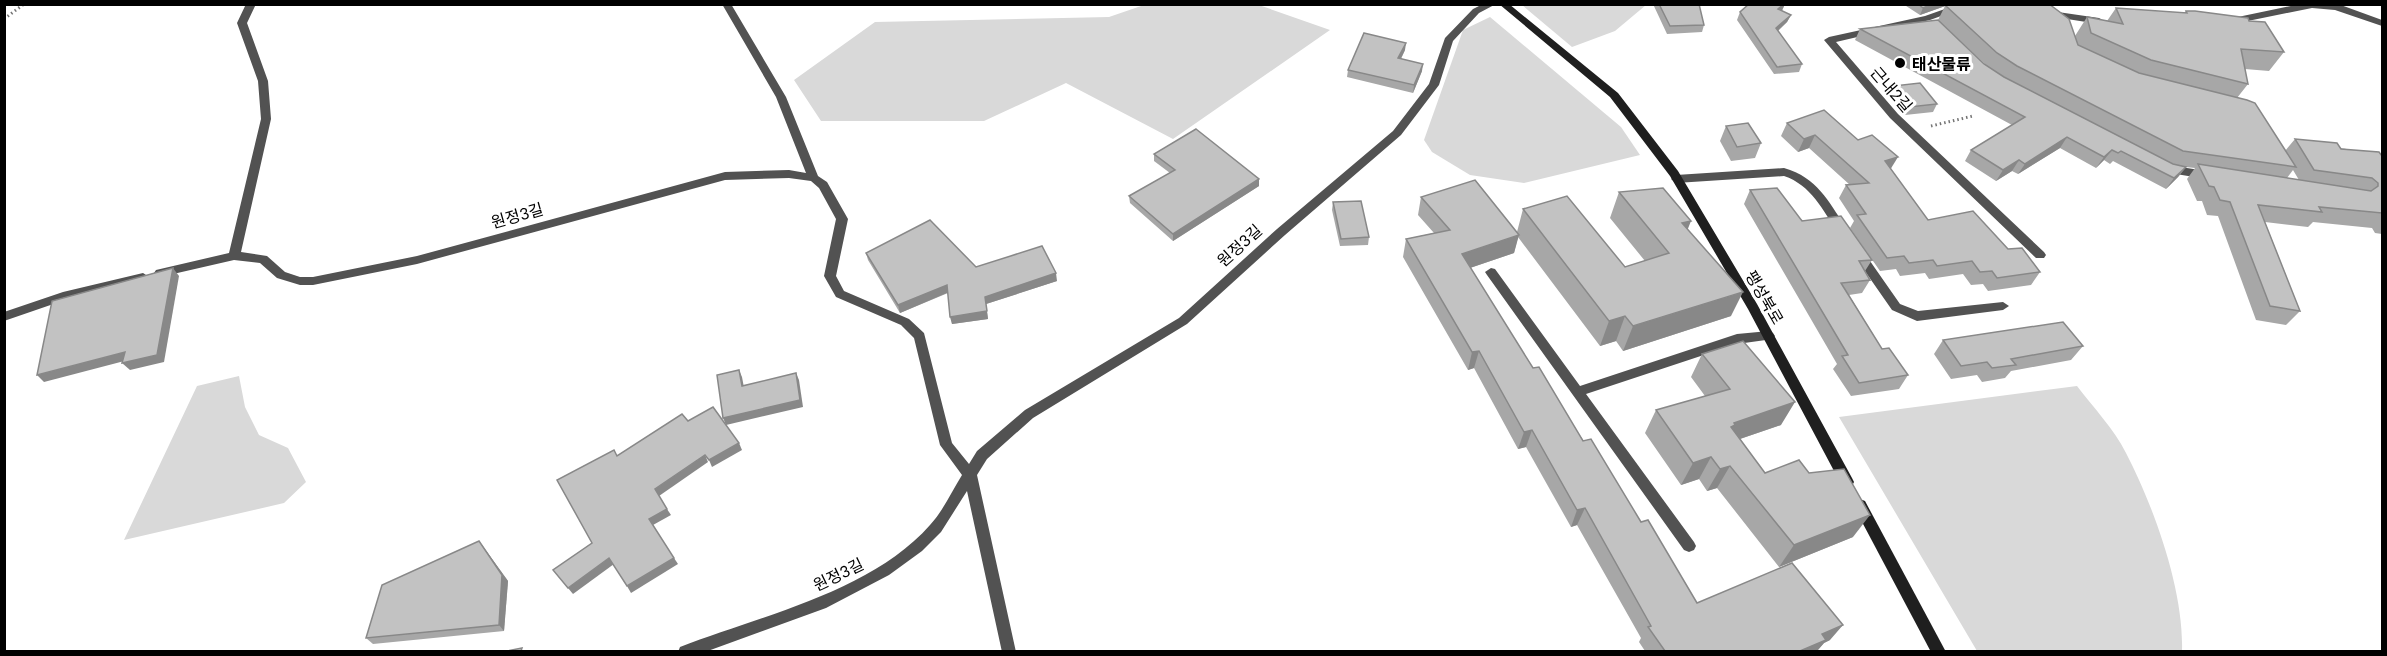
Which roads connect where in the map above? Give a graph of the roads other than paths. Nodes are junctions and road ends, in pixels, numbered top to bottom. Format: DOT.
graph roads {
  1 [pos="251,4"];
  2 [pos="726,4"];
  3 [pos="1492,4"];
  4 [pos="1503,4"];
  5 [pos="1970,4"];
  6 [pos="2036,10"];
  7 [pos="2106,21"];
  8 [pos="2222,22"];
  9 [pos="2382,22"];
  10 [pos="2160,165"];
  11 [pos="2217,177"];
  12 [pos="814,178"];
  13 [pos="1676,179"];
  14 [pos="2040,255"];
  15 [pos="234,256"];
  16 [pos="1491,272"];
  17 [pos="2003,306"];
  18 [pos="4,317"];
  19 [pos="1769,336"];
  20 [pos="1577,392"];
  21 [pos="970,475"];
  22 [pos="1689,546"];
  23 [pos="685,651"];
  24 [pos="1009,651"];
  25 [pos="1939,651"];
  1 -- 15 [label="street"];
  2 -- 12 [label="street"];
  3 -- 21 [label="street, 원정3길"];
  4 -- 13 [label="street, 팽성북로"];
  5 -- 14 [label="street, 근내2길"];
  6 -- 7 [label="street"];
  8 -- 9 [label="street"];
  10 -- 11 [label="street"];
  12 -- 15 [label="street, 원정3길"];
  12 -- 21 [label="street"];
  13 -- 17 [label="street"];
  13 -- 19 [label="street, 팽성북로"];
  15 -- 18 [label="street, 원정3길"];
  16 -- 20 [label="street"];
  19 -- 20 [label="street"];
  19 -- 25 [label="street, 팽성북로"];
  20 -- 22 [label="street"];
  21 -- 23 [label="street, 원정3길"];
  21 -- 24 [label="street"];
}
